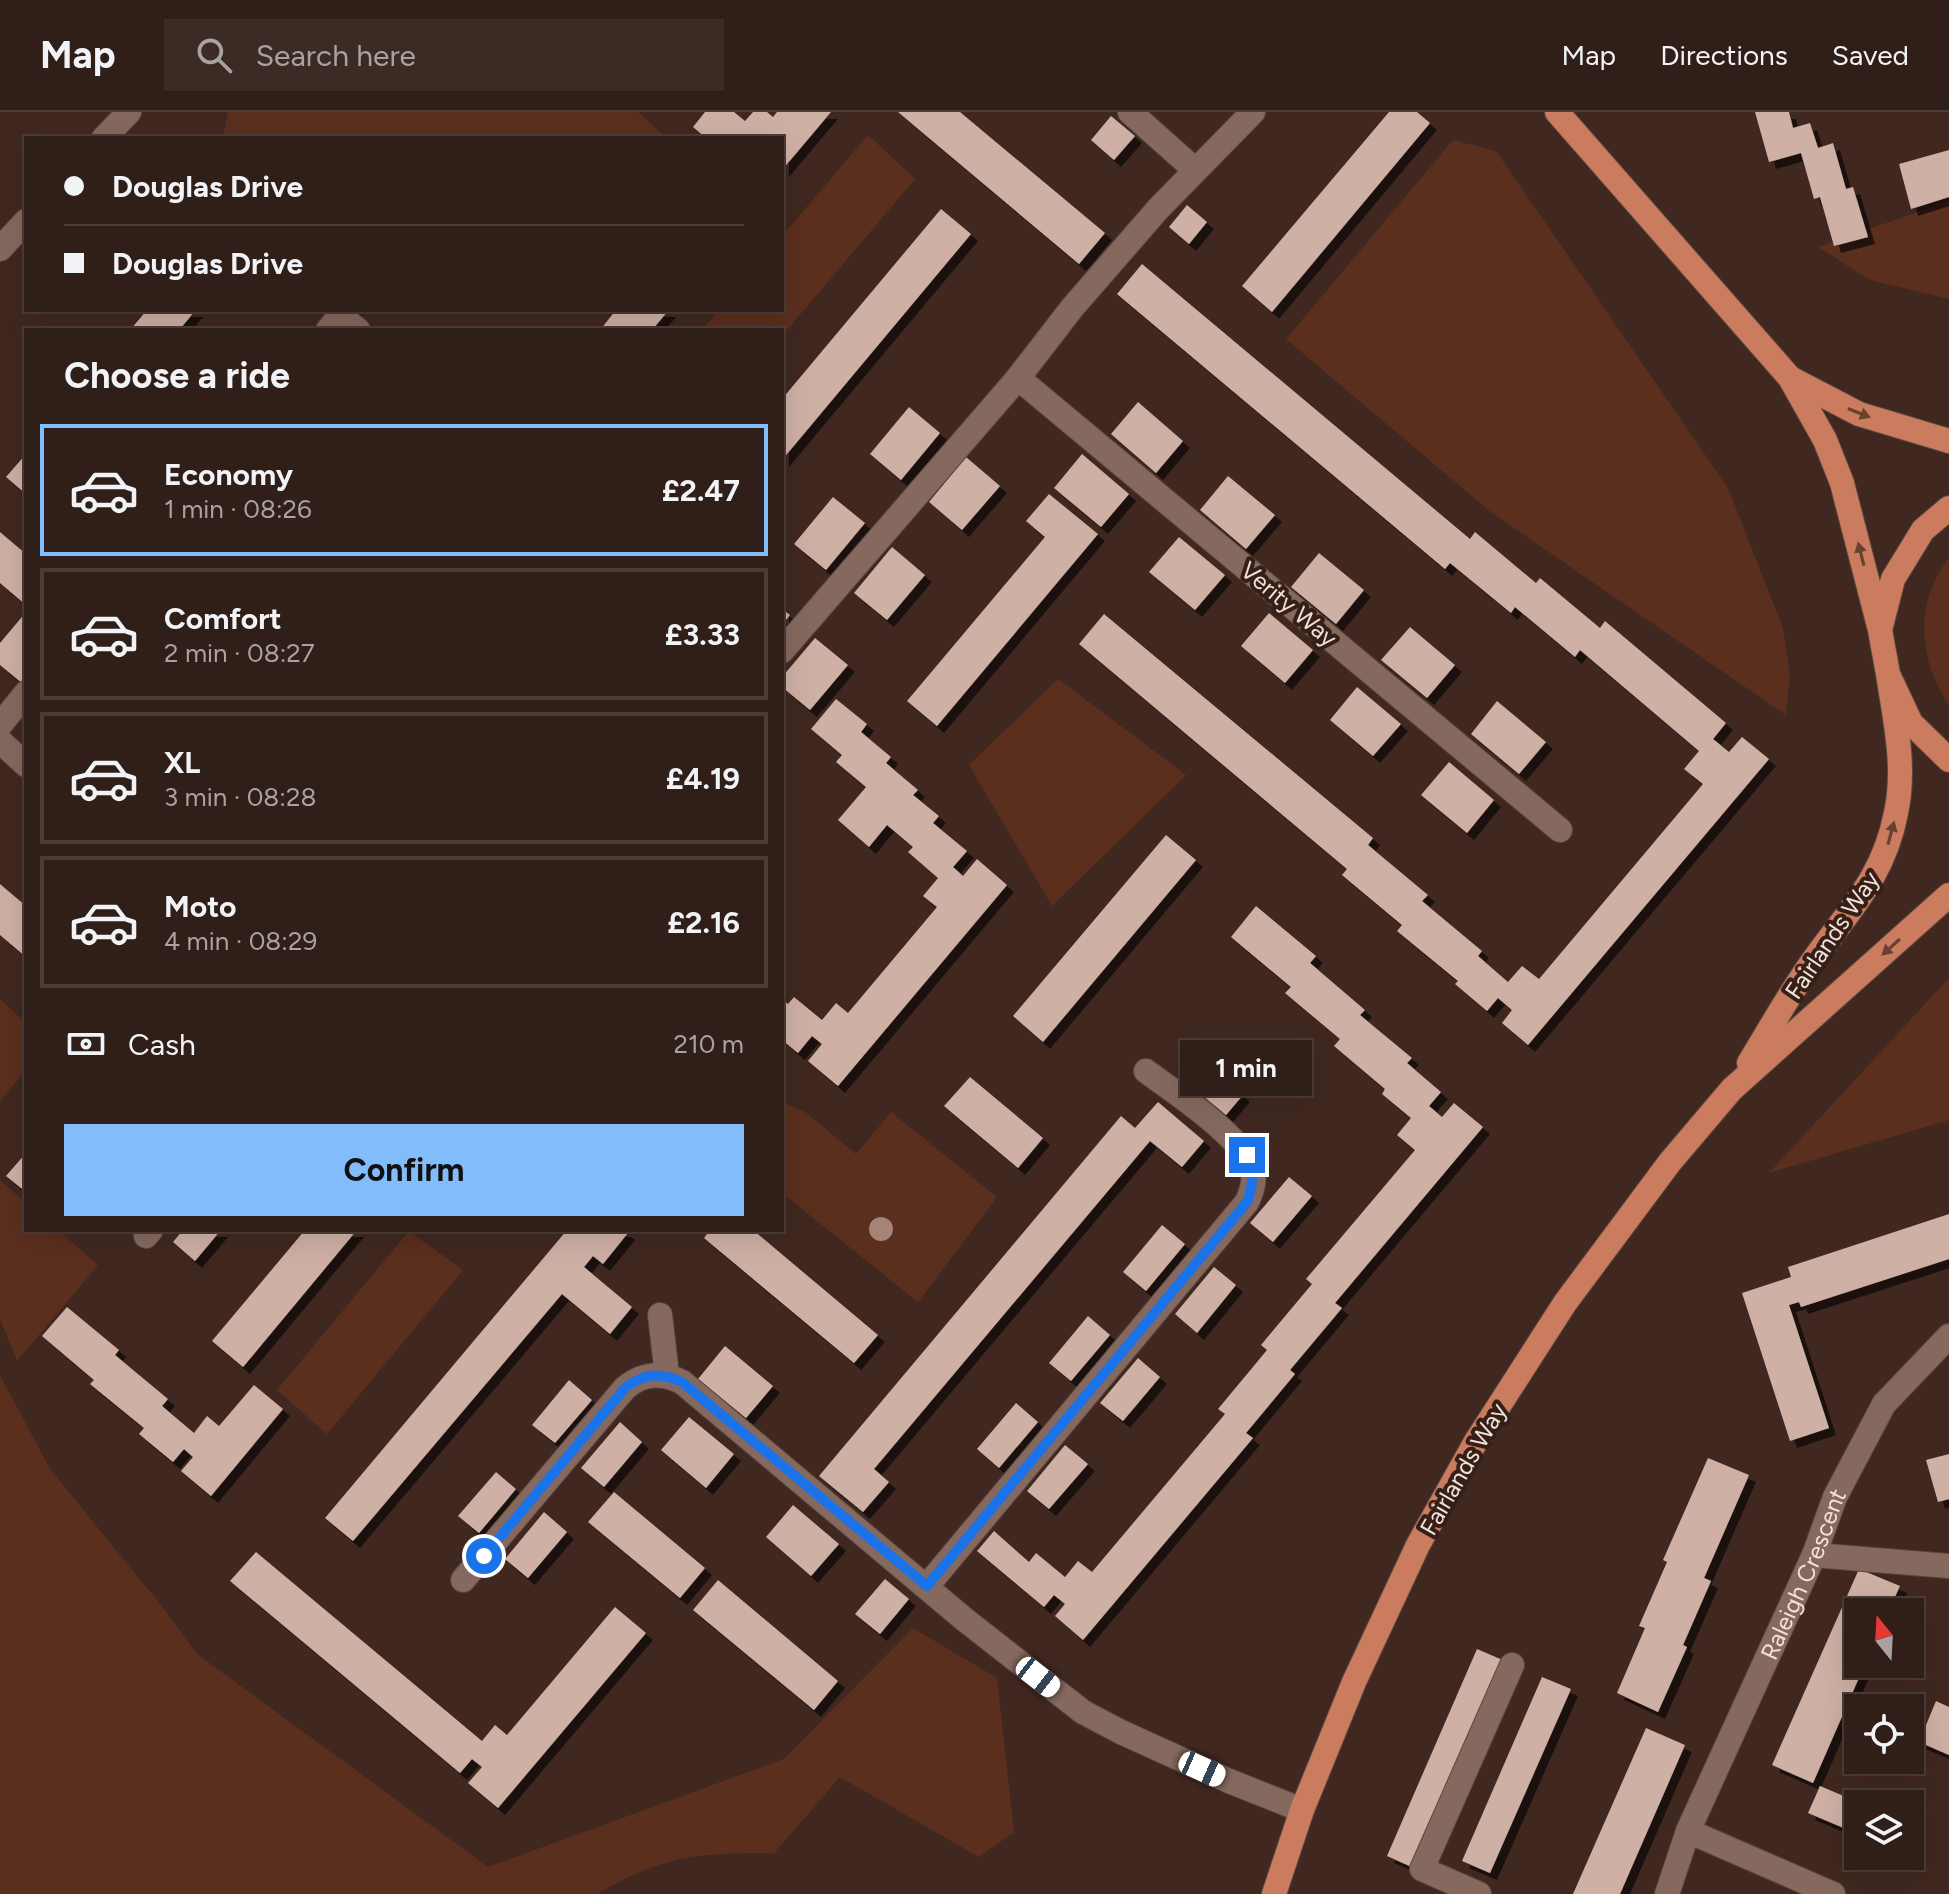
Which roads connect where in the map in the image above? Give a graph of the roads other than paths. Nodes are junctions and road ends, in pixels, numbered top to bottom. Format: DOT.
graph roads {
  1 [pos="129,112"];
  2 [pos="1130,112"];
  3 [pos="1253,112"];
  4 [pos="1557,112"];
  5 [pos="106,136"];
  6 [pos="1194,169"];
  7 [pos="24,223"];
  8 [pos="0,249"];
  9 [pos="330,328"];
  10 [pos="355,328"];
  11 [pos="1018,378"];
  12 [pos="1790,378"];
  13 [pos="1949,441"];
  14 [pos="1949,508"];
  15 [pos="1880,630"];
  16 [pos="784,649"];
  17 [pos="1888,674"];
  18 [pos="24,695"];
  19 [pos="0,725"];
  20 [pos="0,741"];
  21 [pos="1949,760"];
  22 [pos="24,763"];
  23 [pos="1560,830"];
  24 [pos="1949,895"];
  25 [pos="1146,1071"];
  26 [pos="1732,1089"];
  27 [pos="660,1315"];
  28 [pos="1949,1336"];
  29 [pos="667,1375"];
  30 [pos="1814,1555"];
  31 [pos="1949,1566"];
  32 [pos="463,1580"];
  33 [pos="927,1586"];
  34 [pos="1512,1665"];
  35 [pos="1302,1810"];
  36 [pos="1688,1831"];
  37 [pos="1274,1894"];
  38 [pos="1479,1894"];
  39 [pos="1667,1894"];
  40 [pos="1833,1894"];
  1 -- 5 [label="street"];
  2 -- 6 [label="street"];
  3 -- 6 [label="street"];
  4 -- 12 [label="main road"];
  6 -- 11 [label="street"];
  7 -- 8 [label="street"];
  9 -- 10 [label="street"];
  11 -- 16 [label="street"];
  11 -- 23 [label="street, Verity Way"];
  12 -- 13 [label="main road, one-way"];
  15 -- 12 [label="main road, one-way"];
  14 -- 15 [label="main road"];
  15 -- 17 [label="main road"];
  17 -- 21 [label="main road"];
  26 -- 17 [label="main road, Fairlands Way, one-way"];
  18 -- 19 [label="street"];
  20 -- 22 [label="street"];
  24 -- 26 [label="main road, Fairlands Way, one-way"];
  25 -- 33 [label="street"];
  26 -- 35 [label="main road, Fairlands Way"];
  27 -- 29 [label="street"];
  28 -- 30 [label="street, Raleigh Crescent"];
  29 -- 32 [label="street"];
  29 -- 33 [label="street"];
  30 -- 31 [label="street"];
  30 -- 36 [label="street, Raleigh Crescent"];
  33 -- 35 [label="street"];
  34 -- 38 [label="street"];
  35 -- 37 [label="main road, Fairlands Way"];
  36 -- 39 [label="street, Raleigh Crescent"];
  36 -- 40 [label="street"];
}
